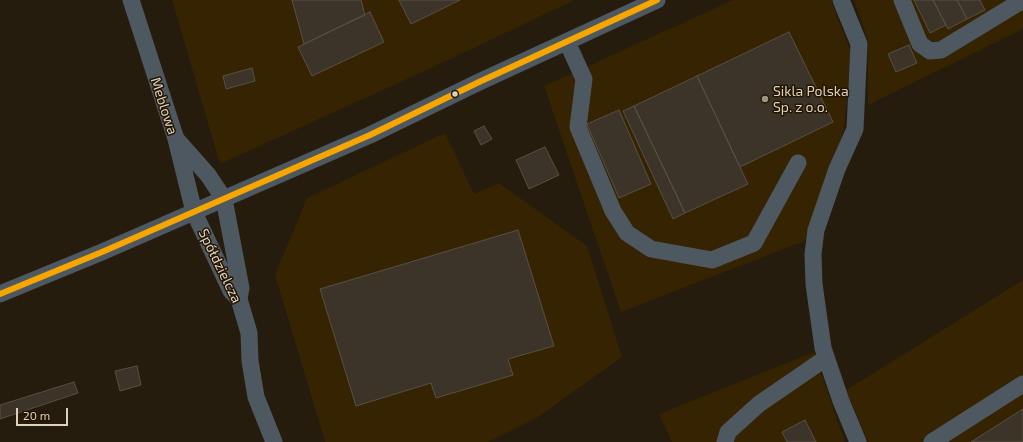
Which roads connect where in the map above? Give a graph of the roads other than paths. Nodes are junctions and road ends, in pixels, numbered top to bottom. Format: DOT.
graph roads {
  1 [pos="131,0"];
  2 [pos="658,0"];
  3 [pos="841,0"];
  4 [pos="902,0"];
  5 [pos="1022,0"];
  6 [pos="567,42"];
  7 [pos="176,139"];
  8 [pos="798,163"];
  9 [pos="224,199"];
  10 [pos="194,212"];
  11 [pos="0,294"];
  12 [pos="239,299"];
  13 [pos="826,358"];
  14 [pos="1023,384"];
  15 [pos="274,442"];
  16 [pos="725,442"];
  17 [pos="858,442"];
  18 [pos="932,442"];
  1 -- 7 [label="street, Meblowa"];
  2 -- 6 [label="street, Spółdzielcza"];
  3 -- 13 [label="street"];
  4 -- 5 [label="street"];
  6 -- 8 [label="street"];
  6 -- 9 [label="street, Spółdzielcza"];
  7 -- 9 [label="street"];
  7 -- 10 [label="street, Meblowa"];
  9 -- 10 [label="street, Spółdzielcza"];
  9 -- 12 [label="street"];
  10 -- 11 [label="street"];
  10 -- 12 [label="street, Spółdzielcza"];
  12 -- 15 [label="street, Spółdzielcza"];
  13 -- 16 [label="street"];
  13 -- 17 [label="street"];
  14 -- 18 [label="street"];
}
